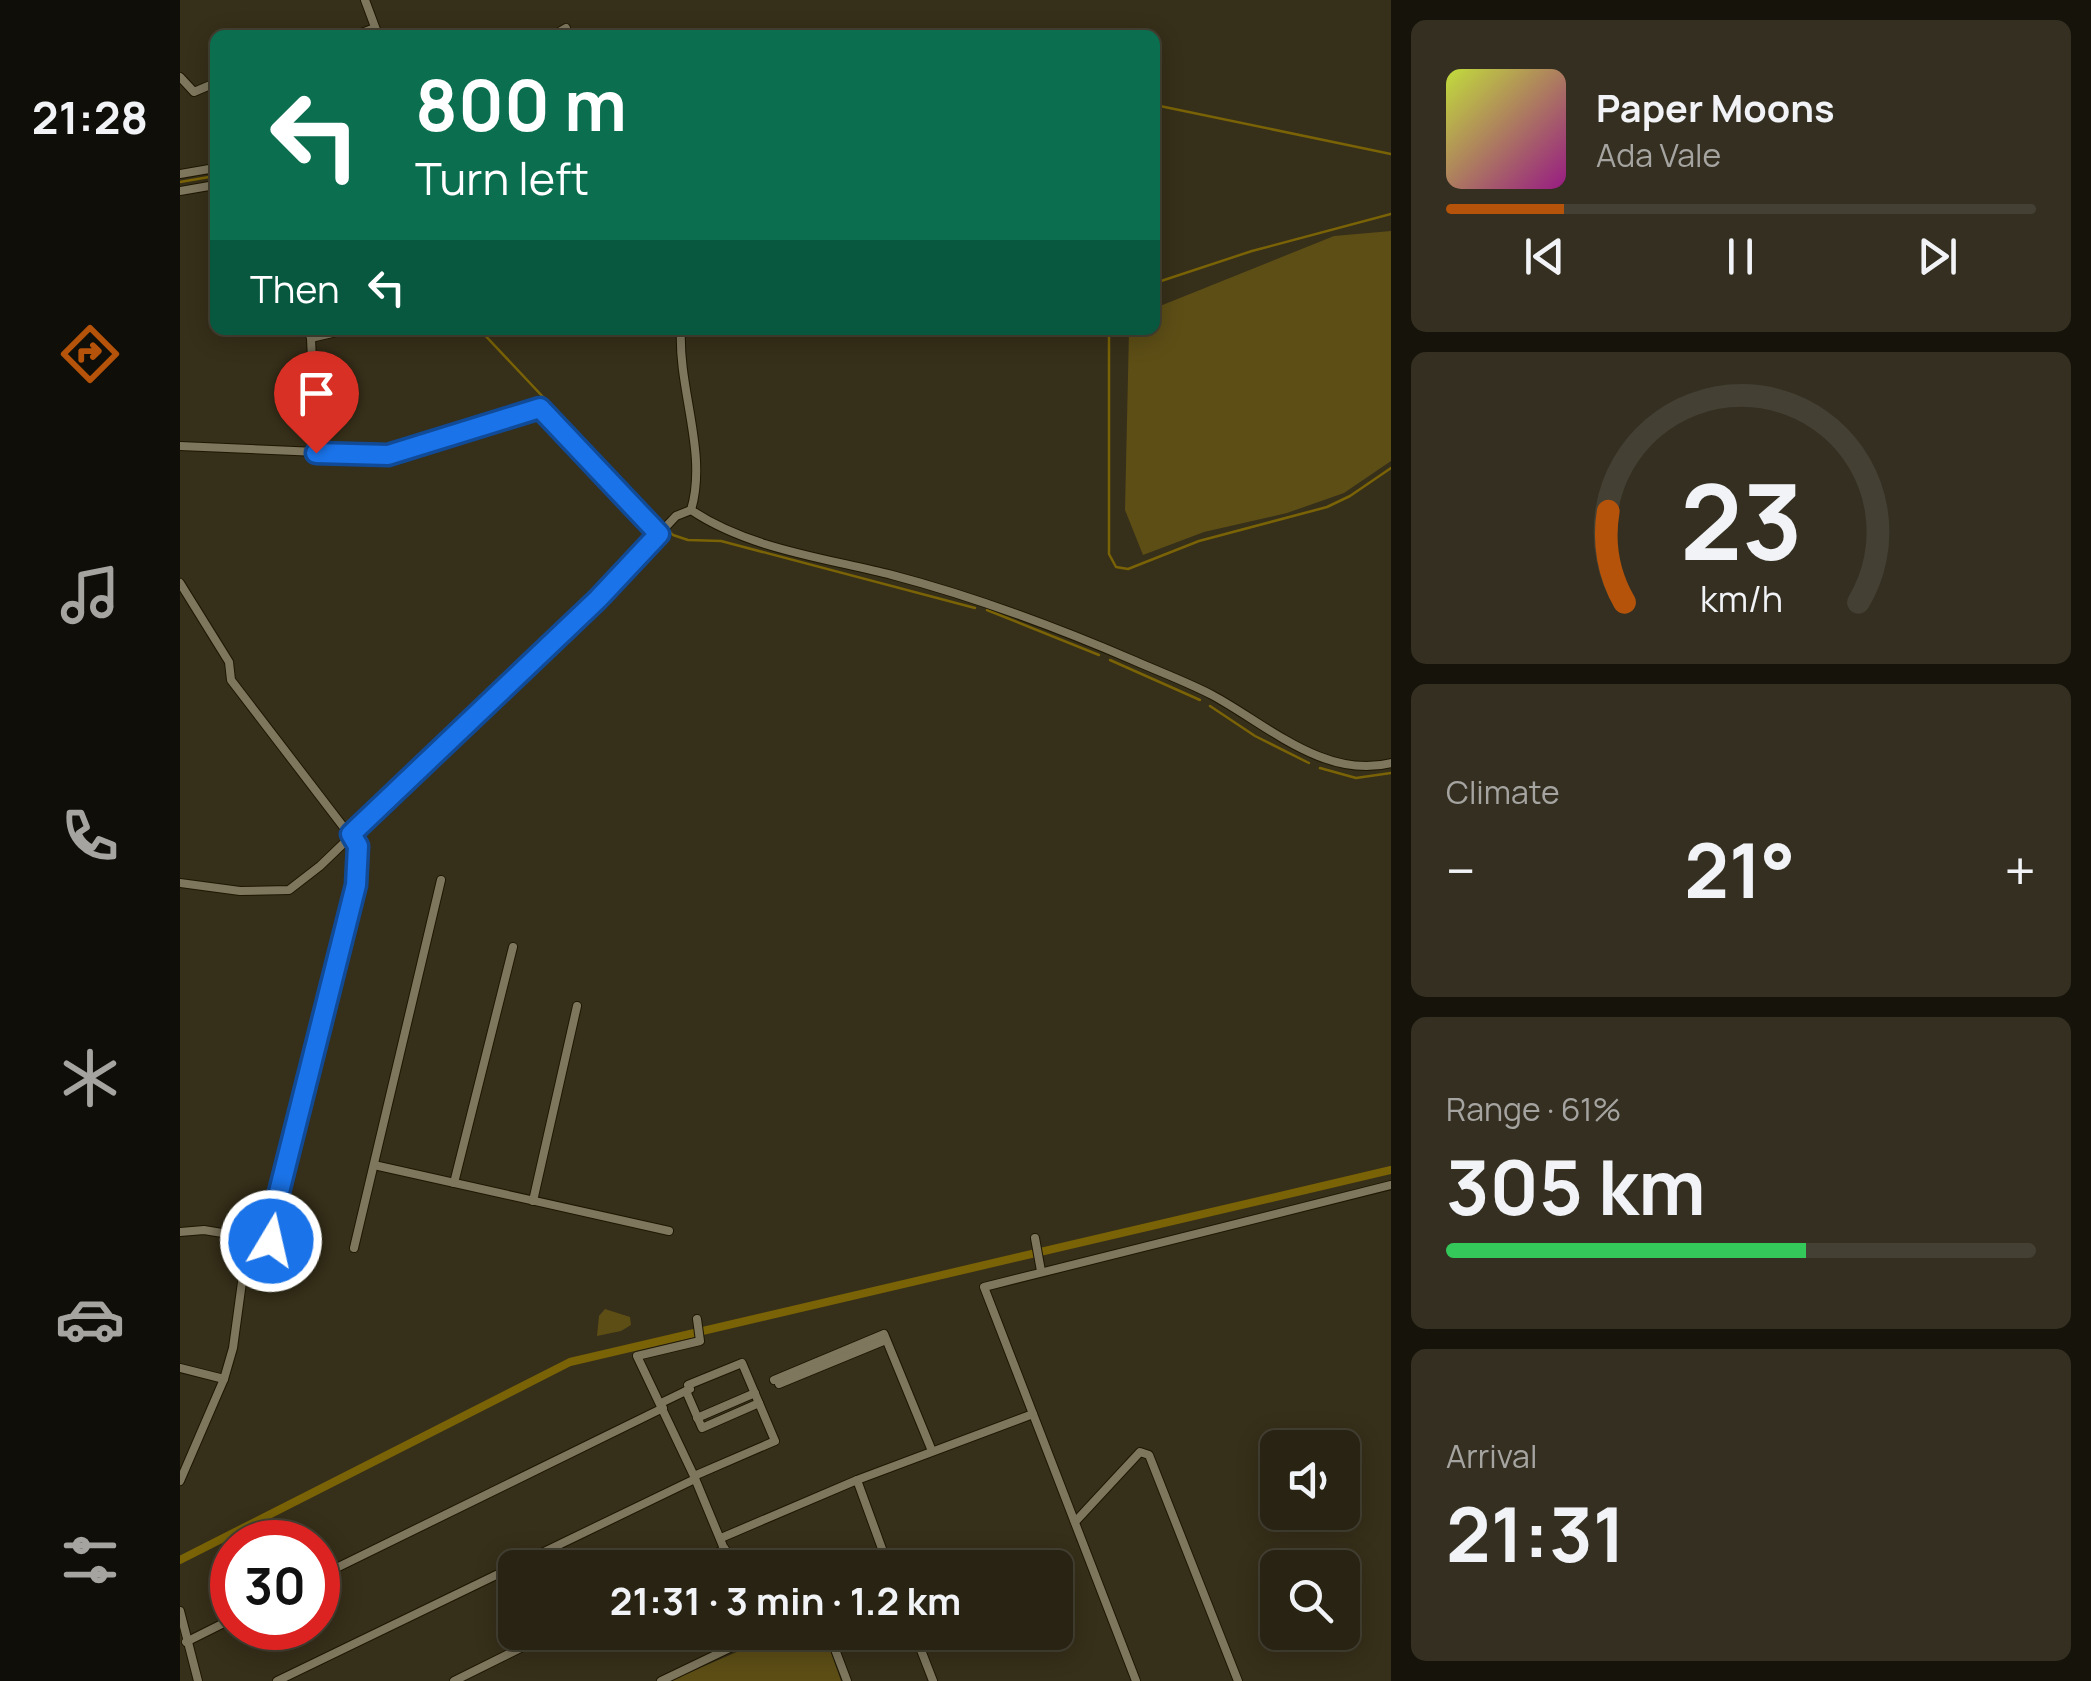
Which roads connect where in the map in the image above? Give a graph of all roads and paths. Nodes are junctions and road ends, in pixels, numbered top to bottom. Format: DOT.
graph roads {
  1 [pos="365,0"];
  2 [pos="566,28"];
  3 [pos="375,30"];
  4 [pos="563,30"];
  5 [pos="180,76"];
  6 [pos="210,85"];
  7 [pos="210,169"];
  8 [pos="180,174"];
  9 [pos="210,186"];
  10 [pos="180,190"];
  11 [pos="310,335"];
  12 [pos="681,335"];
  13 [pos="180,446"];
  14 [pos="316,453"];
  15 [pos="691,510"];
  16 [pos="664,529"];
  17 [pos="180,583"];
  18 [pos="1391,763"];
  19 [pos="351,834"];
  20 [pos="441,880"];
  21 [pos="180,883"];
  22 [pos="512,946"];
  23 [pos="576,1006"];
  24 [pos="374,1165"];
  25 [pos="454,1183"];
  26 [pos="1391,1185"];
  27 [pos="533,1201"];
  28 [pos="180,1232"];
  29 [pos="668,1232"];
  30 [pos="248,1238"];
  31 [pos="1035,1238"];
  32 [pos="354,1248"];
  33 [pos="1042,1271"];
  34 [pos="697,1319"];
  35 [pos="180,1368"];
  36 [pos="224,1380"];
  37 [pos="776,1382"];
  38 [pos="686,1391"];
  39 [pos="755,1393"];
  40 [pos="759,1403"];
  41 [pos="662,1406"];
  42 [pos="1033,1414"];
  43 [pos="698,1418"];
  44 [pos="932,1451"];
  45 [pos="694,1477"];
  46 [pos="857,1480"];
  47 [pos="180,1482"];
  48 [pos="1074,1522"];
  49 [pos="721,1538"];
  50 [pos="725,1549"];
  51 [pos="882,1550"];
  52 [pos="340,1566"];
  53 [pos="180,1611"];
  54 [pos="210,1630"];
  55 [pos="186,1642"];
  56 [pos="517,1650"];
  57 [pos="724,1650"];
  58 [pos="835,1650"];
  59 [pos="921,1650"];
  60 [pos="198,1681"];
  61 [pos="278,1681"];
  62 [pos="454,1681"];
  63 [pos="661,1681"];
  64 [pos="848,1681"];
  65 [pos="933,1681"];
  66 [pos="1136,1681"];
  67 [pos="1238,1681"];
  1 -- 3 [label="street"];
  2 -- 4 [label="street"];
  5 -- 6 [label="street"];
  7 -- 8 [label="street"];
  9 -- 10 [label="street"];
  11 -- 14 [label="street"];
  12 -- 15 [label="street"];
  13 -- 14 [label="street"];
  14 -- 16 [label="street"];
  15 -- 16 [label="street"];
  15 -- 18 [label="street"];
  16 -- 19 [label="street"];
  17 -- 19 [label="street"];
  19 -- 21 [label="street"];
  19 -- 30 [label="street"];
  20 -- 24 [label="street"];
  22 -- 25 [label="street"];
  23 -- 27 [label="street"];
  24 -- 25 [label="street"];
  24 -- 32 [label="street"];
  25 -- 27 [label="street"];
  26 -- 33 [label="street"];
  27 -- 29 [label="street"];
  28 -- 30 [label="street"];
  30 -- 36 [label="street"];
  31 -- 33 [label="street"];
  33 -- 42 [label="street"];
  34 -- 41 [label="street"];
  35 -- 36 [label="street"];
  36 -- 47 [label="street"];
  37 -- 44 [label="street"];
  38 -- 39 [label="street"];
  38 -- 41 [label="street"];
  38 -- 43 [label="street"];
  39 -- 40 [label="street"];
  39 -- 43 [label="street"];
  40 -- 43 [label="street"];
  40 -- 45 [label="street"];
  41 -- 45 [label="street"];
  41 -- 52 [label="street"];
  42 -- 44 [label="street"];
  42 -- 48 [label="street"];
  44 -- 46 [label="street"];
  45 -- 49 [label="street"];
  45 -- 61 [label="street"];
  46 -- 49 [label="street"];
  46 -- 51 [label="street"];
  48 -- 66 [label="street"];
  48 -- 67 [label="street"];
  49 -- 50 [label="street"];
  53 -- 55 [label="street"];
  54 -- 55 [label="street"];
  55 -- 60 [label="street"];
  56 -- 62 [label="street"];
  57 -- 63 [label="street"];
  58 -- 64 [label="street"];
  59 -- 65 [label="street"];
}
